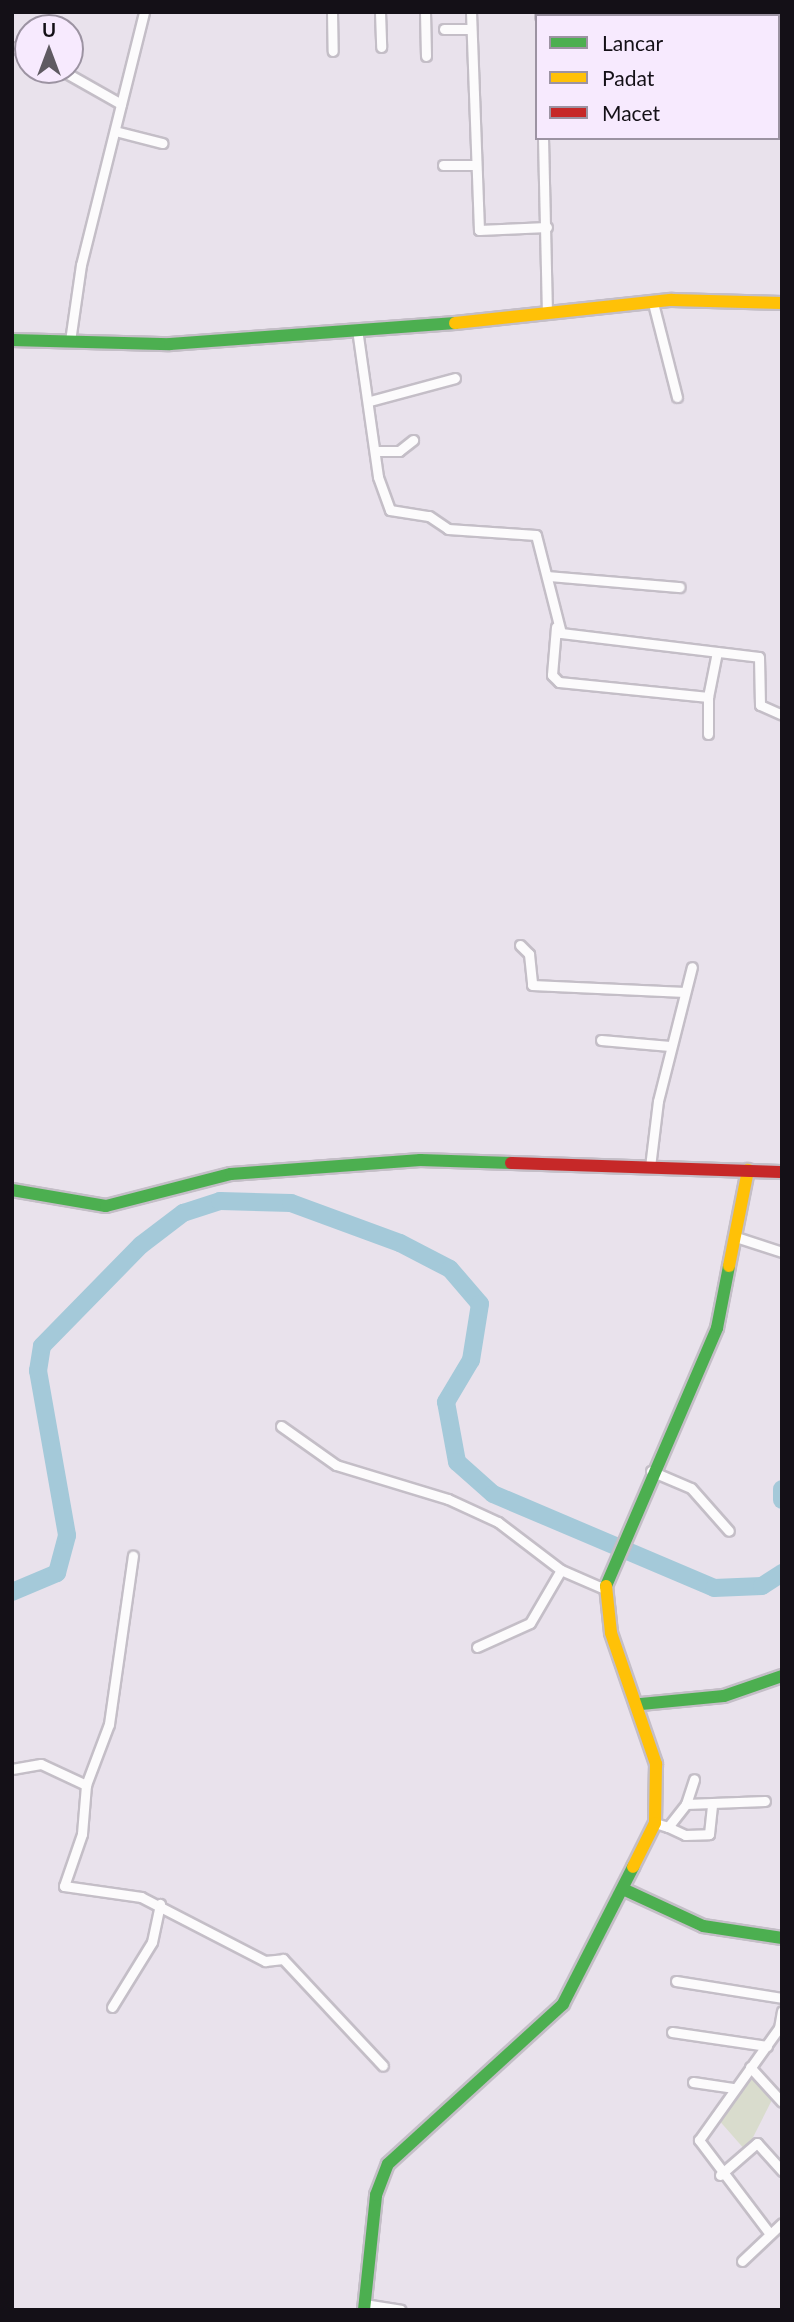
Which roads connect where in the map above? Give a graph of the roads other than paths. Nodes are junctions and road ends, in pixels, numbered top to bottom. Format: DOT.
graph roads {
  1 [pos="144,12"];
  2 [pos="332,12"];
  3 [pos="380,12"];
  4 [pos="425,12"];
  5 [pos="471,12"];
  6 [pos="672,12"];
  7 [pos="639,14"];
  8 [pos="444,29"];
  9 [pos="471,29"];
  10 [pos="381,47"];
  11 [pos="333,51"];
  12 [pos="426,56"];
  13 [pos="84,83"];
  14 [pos="121,104"];
  15 [pos="115,131"];
  16 [pos="543,140"];
  17 [pos="162,143"];
  18 [pos="443,165"];
  19 [pos="473,165"];
  20 [pos="547,227"];
  21 [pos="653,303"];
  22 [pos="782,303"];
  23 [pos="547,314"];
  24 [pos="357,329"];
  25 [pos="12,340"];
  26 [pos="70,341"];
  27 [pos="455,379"];
  28 [pos="677,397"];
  29 [pos="370,401"];
  30 [pos="414,440"];
  31 [pos="376,451"];
  32 [pos="548,576"];
  33 [pos="680,587"];
  34 [pos="556,625"];
  35 [pos="717,652"];
  36 [pos="708,697"];
  37 [pos="782,715"];
  38 [pos="708,734"];
  39 [pos="520,945"];
  40 [pos="692,967"];
  41 [pos="685,992"];
  42 [pos="601,1040"];
  43 [pos="670,1046"];
  44 [pos="650,1167"];
  45 [pos="748,1170"];
  46 [pos="782,1172"];
  47 [pos="12,1190"];
  48 [pos="736,1237"];
  49 [pos="782,1252"];
  50 [pos="281,1426"];
  51 [pos="651,1471"];
  52 [pos="729,1531"];
  53 [pos="133,1556"];
  54 [pos="561,1570"];
  55 [pos="605,1589"];
  56 [pos="477,1647"];
  57 [pos="782,1676"];
  58 [pos="640,1704"];
  59 [pos="12,1769"];
  60 [pos="694,1779"];
  61 [pos="86,1785"];
  62 [pos="765,1801"];
  63 [pos="687,1804"];
  64 [pos="712,1805"];
  65 [pos="654,1823"];
  66 [pos="668,1827"];
  67 [pos="623,1889"];
  68 [pos="160,1904"];
  69 [pos="782,1938"];
  70 [pos="676,1981"];
  71 [pos="782,1998"];
  72 [pos="111,2007"];
  73 [pos="782,2011"];
  74 [pos="780,2029"];
  75 [pos="672,2032"];
  76 [pos="767,2046"];
  77 [pos="383,2066"];
  78 [pos="750,2067"];
  79 [pos="693,2082"];
  80 [pos="733,2088"];
  81 [pos="782,2102"];
  82 [pos="782,2171"];
  83 [pos="720,2175"];
  84 [pos="782,2223"];
  85 [pos="770,2234"];
  86 [pos="742,2260"];
  87 [pos="364,2307"];
  88 [pos="401,2310"];
  1 -- 14 [label="street"];
  2 -- 11 [label="street"];
  3 -- 10 [label="street"];
  4 -- 12 [label="street"];
  5 -- 9 [label="street"];
  6 -- 7 [label="street"];
  8 -- 9 [label="street"];
  9 -- 19 [label="street"];
  13 -- 14 [label="street"];
  14 -- 15 [label="street"];
  15 -- 17 [label="street"];
  15 -- 26 [label="street"];
  16 -- 20 [label="street"];
  18 -- 19 [label="street"];
  19 -- 20 [label="street"];
  20 -- 23 [label="street"];
  21 -- 22 [label="street"];
  21 -- 23 [label="street"];
  21 -- 28 [label="street"];
  23 -- 24 [label="street"];
  24 -- 26 [label="street"];
  24 -- 29 [label="street"];
  25 -- 26 [label="street"];
  27 -- 29 [label="street"];
  29 -- 31 [label="street"];
  30 -- 31 [label="street"];
  31 -- 32 [label="street"];
  32 -- 33 [label="street"];
  32 -- 34 [label="street"];
  34 -- 35 [label="street"];
  34 -- 36 [label="street"];
  35 -- 36 [label="street"];
  35 -- 37 [label="street"];
  36 -- 38 [label="street"];
  39 -- 41 [label="street"];
  40 -- 41 [label="street"];
  41 -- 43 [label="street"];
  42 -- 43 [label="street"];
  43 -- 44 [label="street"];
  44 -- 45 [label="street"];
  44 -- 47 [label="street"];
  45 -- 46 [label="street"];
  45 -- 48 [label="street"];
  48 -- 49 [label="street"];
  48 -- 51 [label="street"];
  50 -- 54 [label="street"];
  51 -- 52 [label="street"];
  51 -- 55 [label="street"];
  53 -- 61 [label="street"];
  54 -- 55 [label="street"];
  54 -- 56 [label="street"];
  55 -- 58 [label="street"];
  57 -- 58 [label="street"];
  58 -- 65 [label="street"];
  59 -- 61 [label="street"];
  60 -- 63 [label="street"];
  61 -- 68 [label="street"];
  62 -- 64 [label="street"];
  63 -- 64 [label="street"];
  63 -- 66 [label="street"];
  64 -- 66 [label="street"];
  65 -- 66 [label="street"];
  65 -- 67 [label="street"];
  67 -- 69 [label="street"];
  67 -- 87 [label="street"];
  68 -- 72 [label="street"];
  68 -- 77 [label="street"];
  70 -- 71 [label="street"];
  73 -- 74 [label="street"];
  74 -- 76 [label="street"];
  75 -- 76 [label="street"];
  76 -- 78 [label="street"];
  78 -- 80 [label="street"];
  78 -- 81 [label="street"];
  79 -- 80 [label="street"];
  80 -- 83 [label="street"];
  82 -- 83 [label="street"];
  83 -- 85 [label="street"];
  84 -- 85 [label="street"];
  85 -- 86 [label="street"];
  87 -- 88 [label="street"];
}
